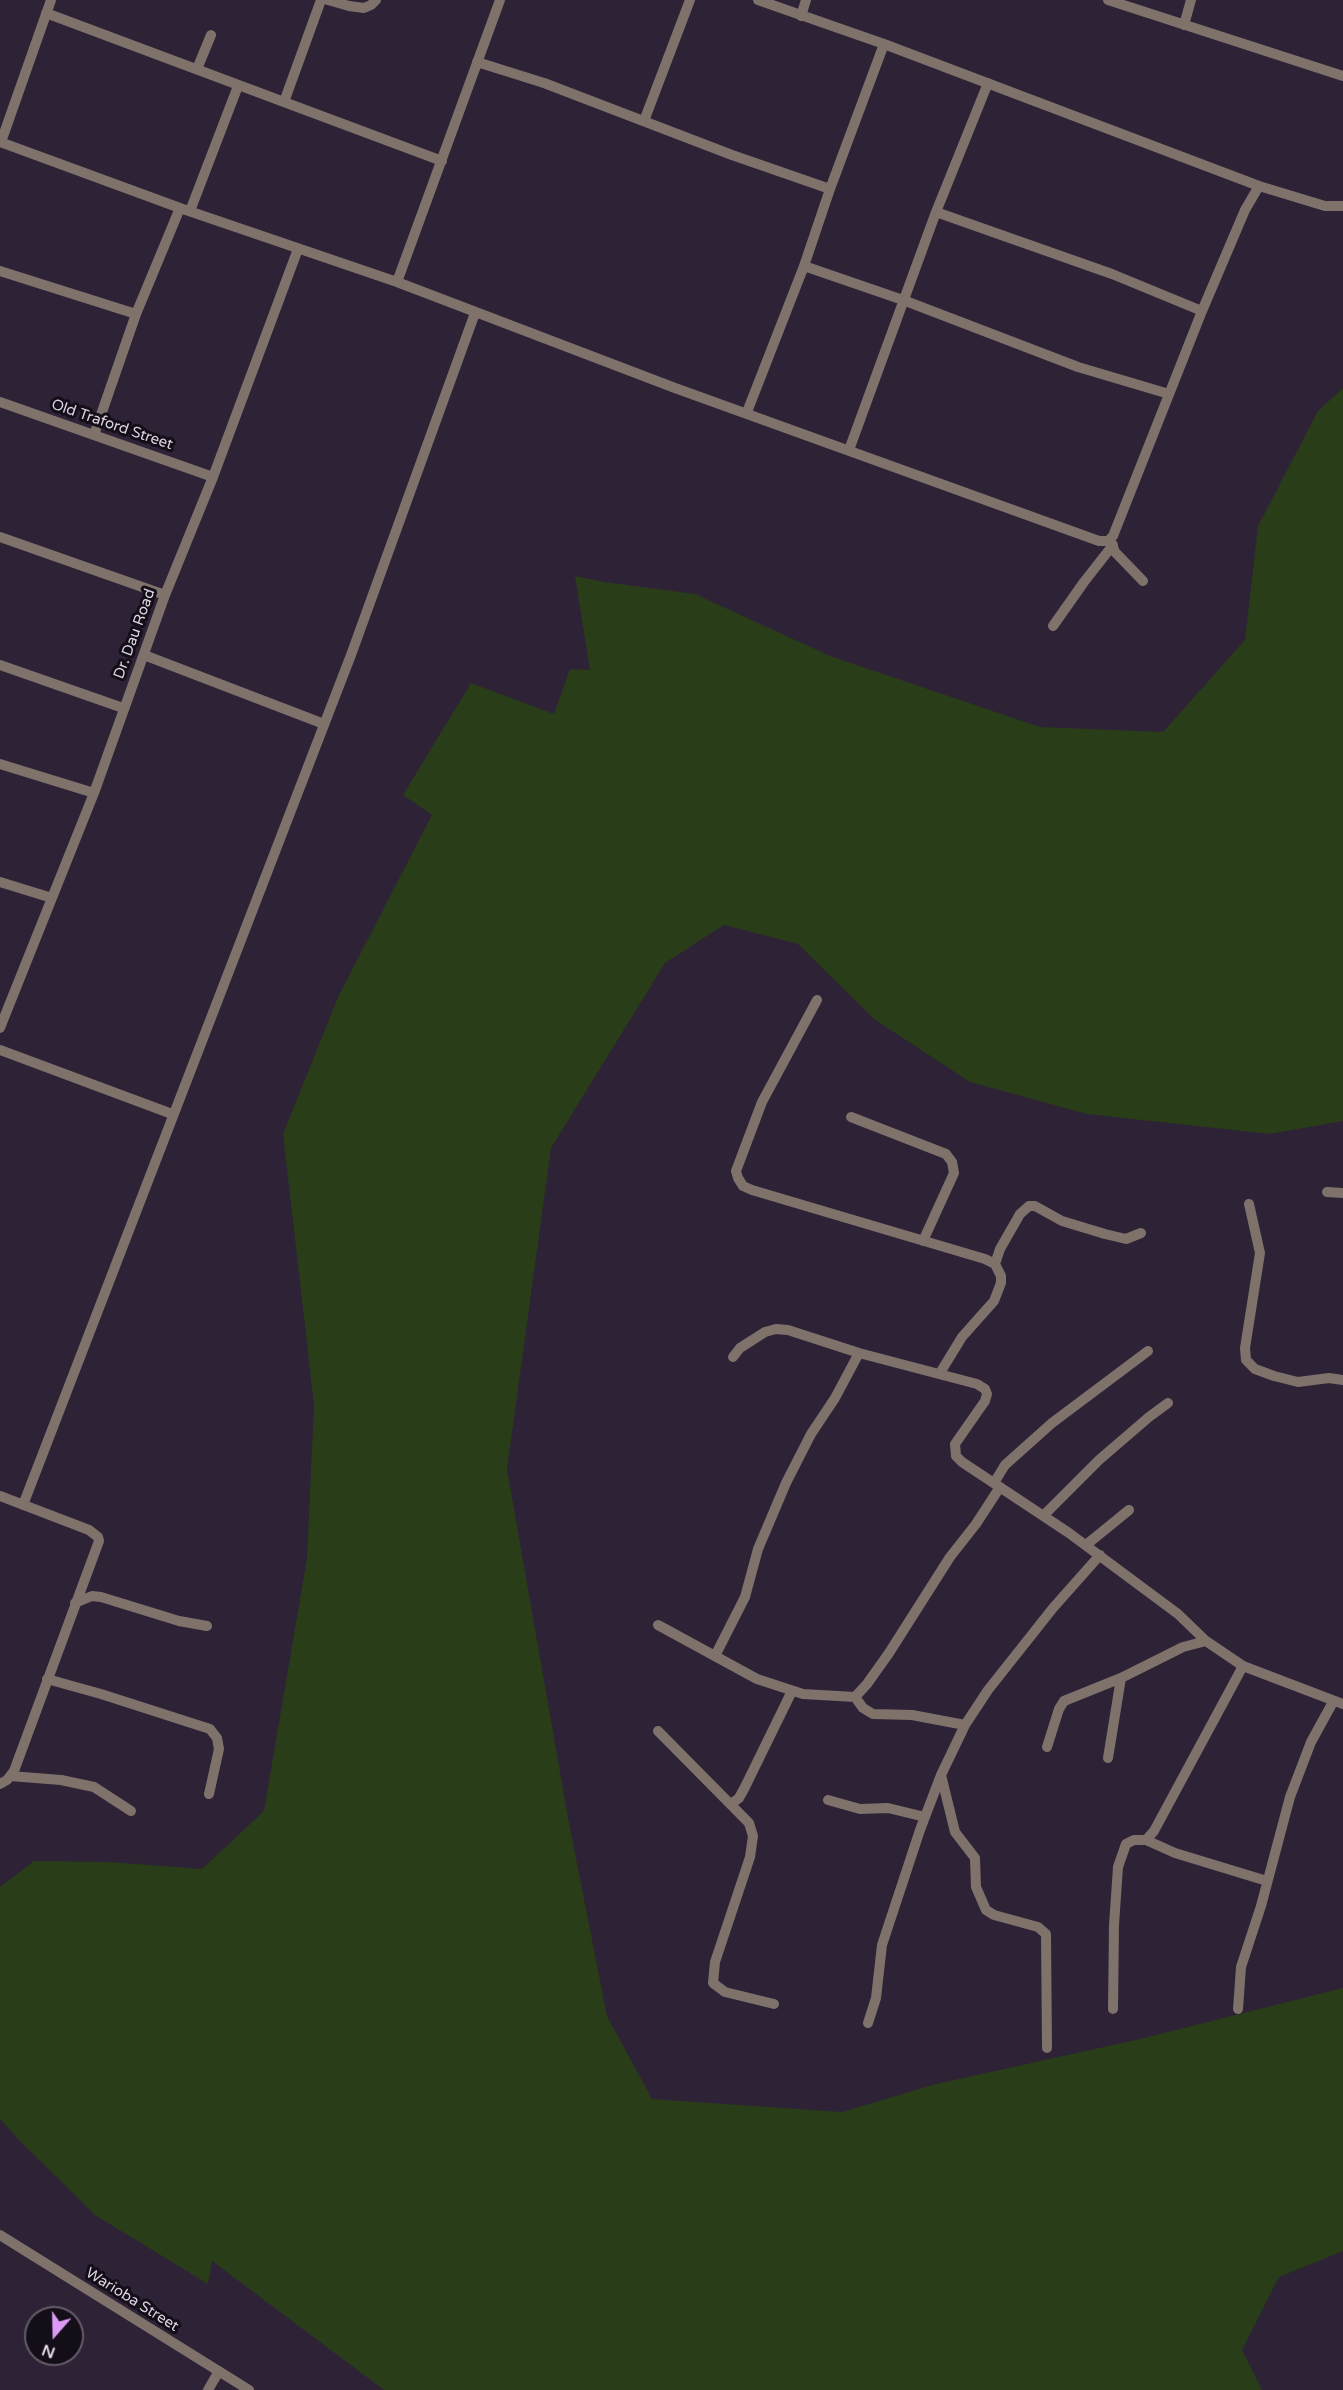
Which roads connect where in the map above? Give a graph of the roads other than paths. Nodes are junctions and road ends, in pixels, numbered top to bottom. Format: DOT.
graph roads {
  1 [pos="51,0"];
  2 [pos="321,0"];
  3 [pos="328,0"];
  4 [pos="376,0"];
  5 [pos="500,0"];
  6 [pos="690,0"];
  7 [pos="758,0"];
  8 [pos="806,0"];
  9 [pos="1108,0"];
  10 [pos="1191,0"];
  11 [pos="46,13"];
  12 [pos="801,16"];
  13 [pos="1184,25"];
  14 [pos="211,35"];
  15 [pos="884,44"];
  16 [pos="477,62"];
  17 [pos="197,69"];
  18 [pos="1343,76"];
  19 [pos="987,83"];
  20 [pos="238,86"];
  21 [pos="284,102"];
  22 [pos="644,121"];
  23 [pos="0,142"];
  24 [pos="442,162"];
  25 [pos="1259,186"];
  26 [pos="830,189"];
  27 [pos="1343,206"];
  28 [pos="185,210"];
  29 [pos="936,212"];
  30 [pos="298,249"];
  31 [pos="804,266"];
  32 [pos="0,271"];
  33 [pos="397,282"];
  34 [pos="903,300"];
  35 [pos="1202,311"];
  36 [pos="475,313"];
  37 [pos="136,314"];
  38 [pos="1169,394"];
  39 [pos="0,402"];
  40 [pos="747,412"];
  41 [pos="94,435"];
  42 [pos="849,450"];
  43 [pos="213,477"];
  44 [pos="0,537"];
  45 [pos="1111,542"];
  46 [pos="1143,582"];
  47 [pos="165,595"];
  48 [pos="1053,626"];
  49 [pos="144,655"];
  50 [pos="0,665"];
  51 [pos="123,708"];
  52 [pos="324,724"];
  53 [pos="0,764"];
  54 [pos="94,793"];
  55 [pos="0,882"];
  56 [pos="52,898"];
  57 [pos="817,1000"];
  58 [pos="4,1005"];
  59 [pos="0,1028"];
  60 [pos="0,1050"];
  61 [pos="172,1114"];
  62 [pos="851,1117"];
  63 [pos="1327,1192"];
  64 [pos="1343,1193"];
  65 [pos="1249,1204"];
  66 [pos="1141,1233"];
  67 [pos="923,1241"];
  68 [pos="995,1264"];
  69 [pos="1148,1351"];
  70 [pos="859,1353"];
  71 [pos="733,1357"];
  72 [pos="940,1373"];
  73 [pos="1343,1380"];
  74 [pos="1168,1403"];
  75 [pos="997,1485"];
  76 [pos="0,1496"];
  77 [pos="23,1505"];
  78 [pos="1130,1510"];
  79 [pos="1044,1515"];
  80 [pos="1086,1545"];
  81 [pos="1100,1555"];
  82 [pos="75,1603"];
  83 [pos="658,1625"];
  84 [pos="207,1626"];
  85 [pos="1206,1641"];
  86 [pos="715,1656"];
  87 [pos="1243,1666"];
  88 [pos="1121,1678"];
  89 [pos="47,1679"];
  90 [pos="792,1691"];
  91 [pos="855,1697"];
  92 [pos="1338,1703"];
  93 [pos="965,1725"];
  94 [pos="658,1731"];
  95 [pos="1047,1748"];
  96 [pos="1108,1758"];
  97 [pos="941,1775"];
  98 [pos="10,1776"];
  99 [pos="0,1784"];
  100 [pos="209,1794"];
  101 [pos="828,1800"];
  102 [pos="730,1804"];
  103 [pos="131,1811"];
  104 [pos="925,1816"];
  105 [pos="1146,1840"];
  106 [pos="1267,1881"];
  107 [pos="774,2004"];
  108 [pos="1238,2008"];
  109 [pos="1113,2009"];
  110 [pos="868,2023"];
  111 [pos="1047,2048"];
  112 [pos="0,2235"];
  113 [pos="219,2371"];
  114 [pos="208,2390"];
  115 [pos="249,2390"];
  1 -- 11 [label="street"];
  2 -- 21 [label="street"];
  3 -- 4 [label="street"];
  5 -- 16 [label="street"];
  6 -- 22 [label="street"];
  7 -- 12 [label="street"];
  8 -- 12 [label="street"];
  9 -- 13 [label="street"];
  10 -- 13 [label="street"];
  11 -- 17 [label="street"];
  11 -- 23 [label="street"];
  12 -- 15 [label="street"];
  13 -- 18 [label="street"];
  14 -- 17 [label="street"];
  15 -- 19 [label="street"];
  15 -- 26 [label="street"];
  16 -- 22 [label="street"];
  16 -- 24 [label="street"];
  17 -- 20 [label="street"];
  19 -- 25 [label="street"];
  19 -- 29 [label="street"];
  20 -- 21 [label="street"];
  20 -- 28 [label="street"];
  21 -- 24 [label="street"];
  22 -- 26 [label="street"];
  23 -- 28 [label="street"];
  24 -- 33 [label="street"];
  25 -- 27 [label="street"];
  25 -- 35 [label="street"];
  26 -- 31 [label="street"];
  28 -- 30 [label="street"];
  28 -- 37 [label="street"];
  29 -- 34 [label="street"];
  29 -- 35 [label="street"];
  30 -- 33 [label="street"];
  30 -- 43 [label="street, Dr. Dau Road"];
  31 -- 34 [label="street"];
  31 -- 40 [label="street"];
  32 -- 37 [label="street"];
  33 -- 36 [label="street"];
  34 -- 38 [label="street"];
  34 -- 42 [label="street"];
  35 -- 38 [label="street"];
  36 -- 40 [label="street"];
  36 -- 52 [label="street"];
  37 -- 41 [label="street"];
  38 -- 45 [label="street"];
  39 -- 41 [label="street, Old Traford Street"];
  40 -- 42 [label="street"];
  41 -- 43 [label="street, Old Traford Street"];
  42 -- 45 [label="street"];
  43 -- 47 [label="street, Dr. Dau Road"];
  44 -- 47 [label="street"];
  45 -- 46 [label="street"];
  45 -- 48 [label="street"];
  47 -- 49 [label="street, Dr. Dau Road"];
  49 -- 51 [label="street, Dr. Dau Road"];
  49 -- 52 [label="street"];
  50 -- 51 [label="street"];
  51 -- 54 [label="street, Dr. Dau Road"];
  52 -- 61 [label="street"];
  53 -- 54 [label="street"];
  54 -- 56 [label="street, Dr. Dau Road"];
  55 -- 56 [label="street"];
  56 -- 58 [label="street, Dr. Dau Road"];
  57 -- 67 [label="street"];
  58 -- 59 [label="street, Dr. Dau Road"];
  60 -- 61 [label="street"];
  61 -- 77 [label="street"];
  62 -- 67 [label="street"];
  63 -- 64 [label="street"];
  65 -- 73 [label="street"];
  66 -- 68 [label="street"];
  67 -- 68 [label="street"];
  68 -- 72 [label="street"];
  69 -- 75 [label="street"];
  70 -- 71 [label="street"];
  70 -- 72 [label="street"];
  70 -- 86 [label="street"];
  72 -- 75 [label="street"];
  74 -- 79 [label="street"];
  75 -- 79 [label="street"];
  75 -- 91 [label="street"];
  76 -- 77 [label="street"];
  77 -- 82 [label="street"];
  78 -- 80 [label="street"];
  79 -- 80 [label="street"];
  80 -- 81 [label="street"];
  81 -- 85 [label="street"];
  81 -- 93 [label="street"];
  82 -- 84 [label="street"];
  82 -- 89 [label="street"];
  83 -- 86 [label="street"];
  85 -- 87 [label="street"];
  85 -- 88 [label="street"];
  86 -- 90 [label="street"];
  87 -- 92 [label="street"];
  87 -- 105 [label="street"];
  88 -- 95 [label="street"];
  88 -- 96 [label="street"];
  89 -- 98 [label="street"];
  89 -- 100 [label="street"];
  90 -- 91 [label="street"];
  90 -- 102 [label="street"];
  91 -- 93 [label="street"];
  92 -- 106 [label="street"];
  93 -- 97 [label="street"];
  94 -- 102 [label="street"];
  97 -- 104 [label="street"];
  97 -- 111 [label="street"];
  98 -- 99 [label="street"];
  98 -- 103 [label="street"];
  101 -- 104 [label="street"];
  102 -- 107 [label="street"];
  104 -- 110 [label="street"];
  105 -- 106 [label="street"];
  105 -- 109 [label="street"];
  106 -- 108 [label="street"];
  112 -- 113 [label="street, Warioba Street"];
  113 -- 114 [label="street"];
  113 -- 115 [label="street, Warioba Street"];
}
